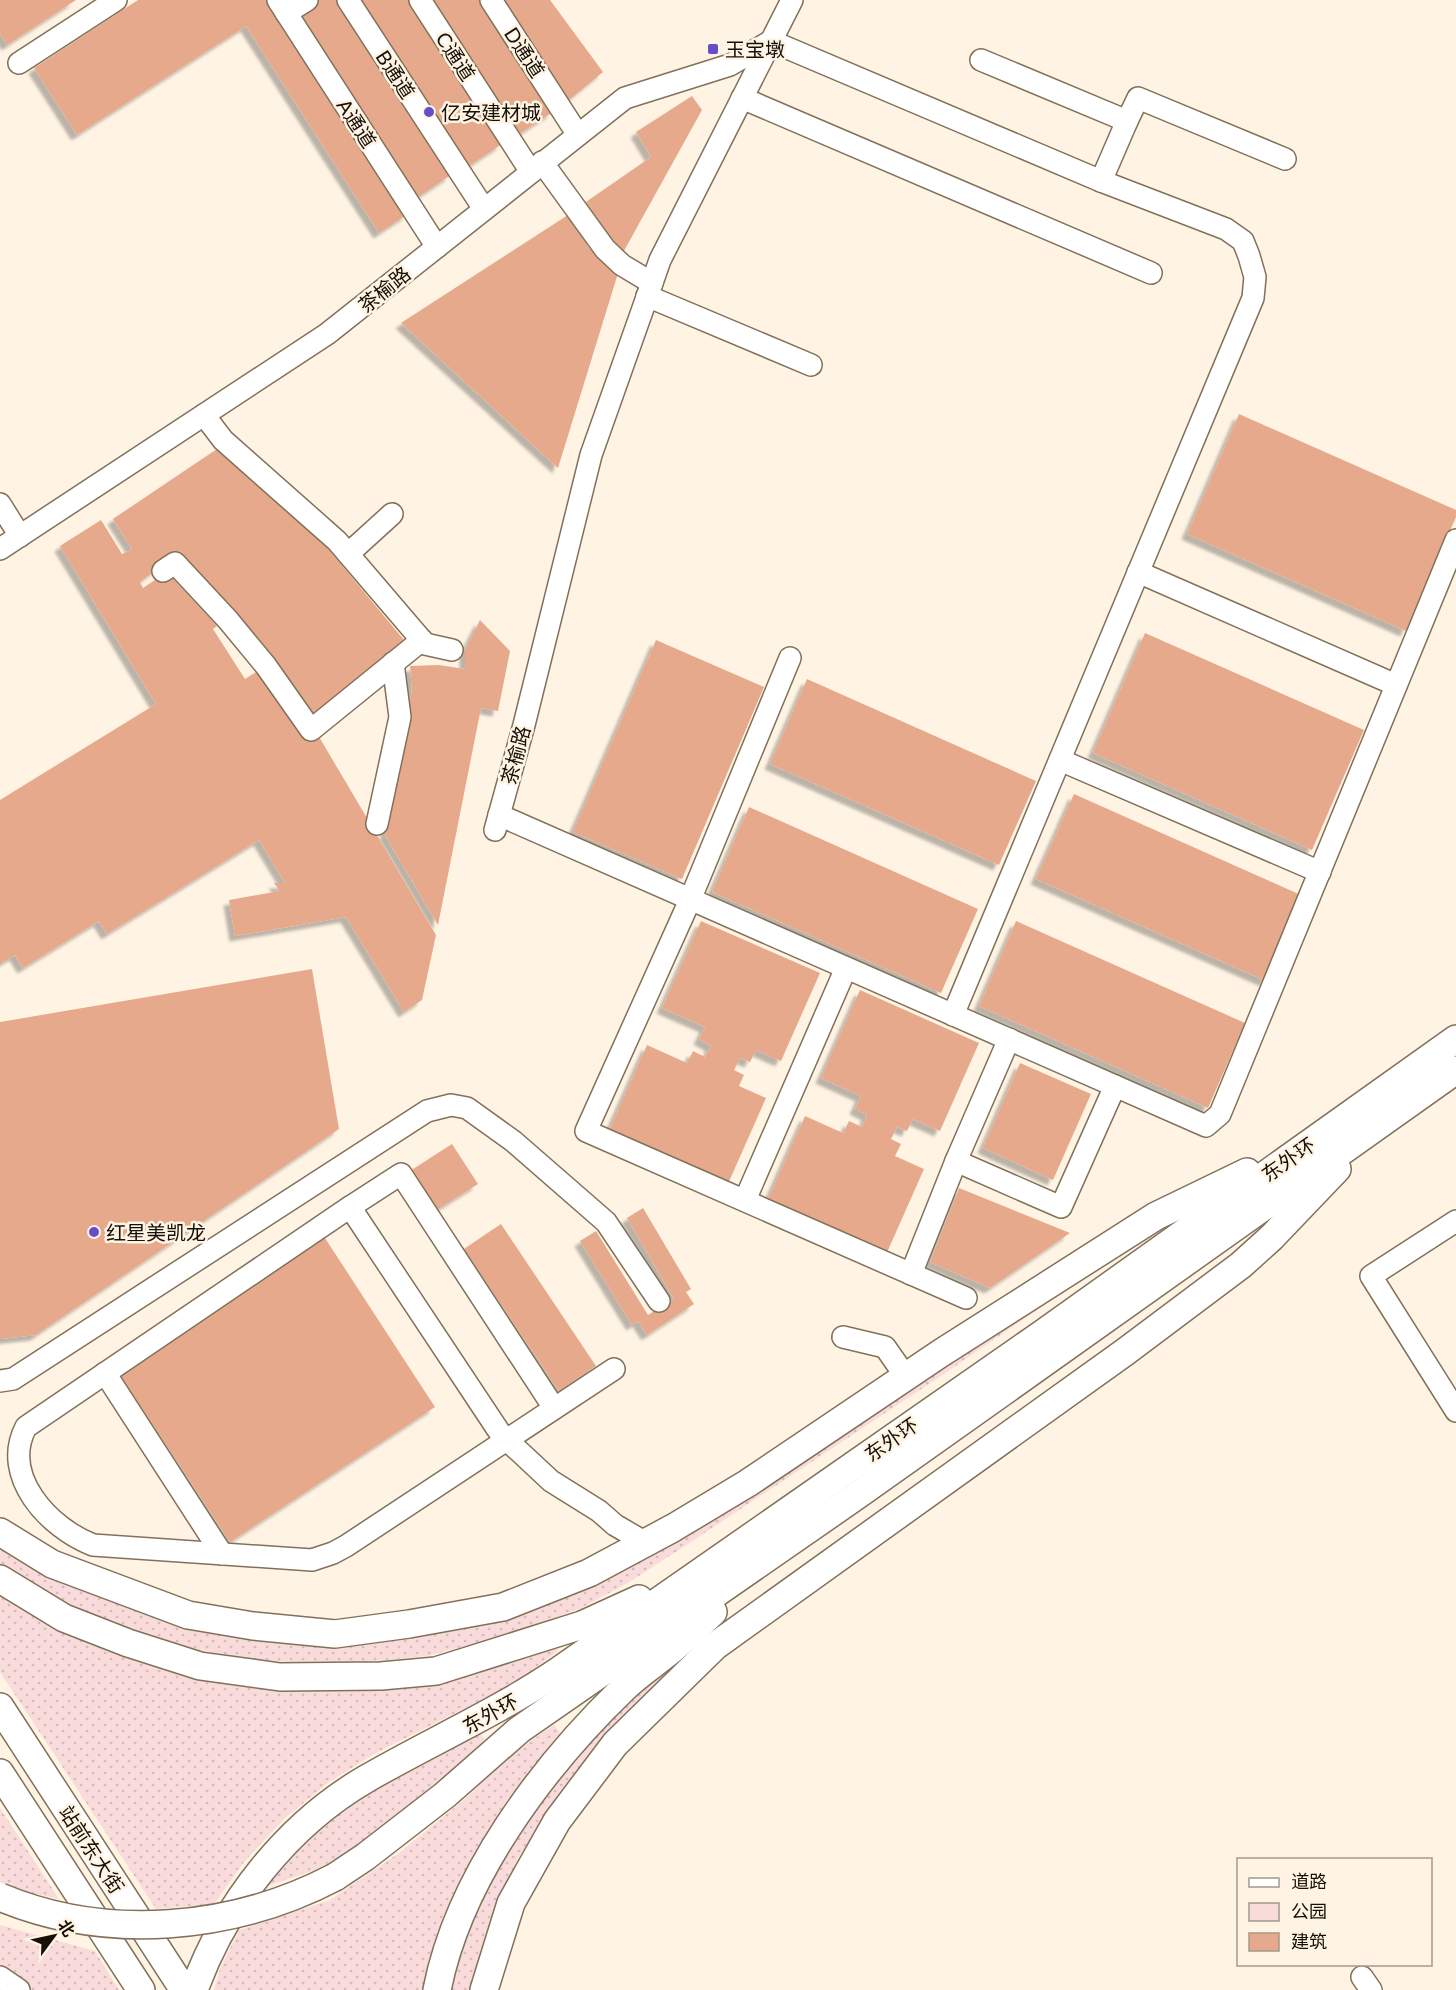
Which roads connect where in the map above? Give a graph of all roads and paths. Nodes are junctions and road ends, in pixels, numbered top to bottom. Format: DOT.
graph roads {
  1 [pos="116,0"];
  2 [pos="307,0"];
  3 [pos="348,0"];
  4 [pos="420,0"];
  5 [pos="491,0"];
  6 [pos="792,0"];
  7 [pos="282,7"];
  8 [pos="771,41"];
  9 [pos="981,60"];
  10 [pos="19,63"];
  11 [pos="742,98"];
  12 [pos="1127,122"];
  13 [pos="578,135"];
  14 [pos="1285,159"];
  15 [pos="537,167"];
  16 [pos="1101,181"];
  17 [pos="484,209"];
  18 [pos="437,247"];
  19 [pos="1151,273"];
  20 [pos="649,289"];
  21 [pos="812,365"];
  22 [pos="204,415"];
  23 [pos="0,504"];
  24 [pos="392,514"];
  25 [pos="20,536"];
  26 [pos="1456,540"];
  27 [pos="0,549"];
  28 [pos="348,554"];
  29 [pos="163,571"];
  30 [pos="1138,572"];
  31 [pos="422,640"];
  32 [pos="452,650"];
  33 [pos="790,658"];
  34 [pos="393,663"];
  35 [pos="1396,685"];
  36 [pos="1060,760"];
  37 [pos="377,824"];
  38 [pos="1320,872"];
  39 [pos="690,900"];
  40 [pos="846,968"];
  41 [pos="953,1015"];
  42 [pos="1009,1039"];
  43 [pos="1456,1039"];
  44 [pos="1456,1070"];
  45 [pos="1115,1086"];
  46 [pos="1377,1111"];
  47 [pos="956,1161"];
  48 [pos="744,1200"];
  49 [pos="350,1207"];
  50 [pos="1456,1221"];
  51 [pos="911,1274"];
  52 [pos="966,1298"];
  53 [pos="658,1301"];
  54 [pos="843,1337"];
  55 [pos="614,1369"];
  56 [pos="105,1373"];
  57 [pos="906,1377"];
  58 [pos="0,1381"];
  59 [pos="554,1408"];
  60 [pos="1456,1411"];
  61 [pos="507,1440"];
  62 [pos="0,1532"];
  63 [pos="777,1535"];
  64 [pos="646,1543"];
  65 [pos="222,1554"];
  66 [pos="0,1579"];
  67 [pos="0,1707"];
  68 [pos="0,1773"];
  69 [pos="0,1898"];
  70 [pos="0,1977"];
  71 [pos="19,1990"];
  72 [pos="141,1990"];
  73 [pos="184,1990"];
  74 [pos="194,1990"];
  75 [pos="436,1990"];
  76 [pos="484,1990"];
  1 -- 10 [label="street"];
  2 -- 7 [label="street"];
  3 -- 17 [label="street, B通道"];
  4 -- 15 [label="street, C通道"];
  5 -- 13 [label="street, D通道"];
  6 -- 8 [label="street, 茶榆路"];
  7 -- 18 [label="street, A通道"];
  8 -- 11 [label="street, 茶榆路"];
  8 -- 13 [label="street, 茶榆路"];
  8 -- 16 [label="street"];
  9 -- 12 [label="street"];
  11 -- 19 [label="street"];
  11 -- 20 [label="street, 茶榆路"];
  12 -- 14 [label="street"];
  12 -- 16 [label="street"];
  13 -- 15 [label="street, 茶榆路"];
  15 -- 17 [label="street, 茶榆路"];
  15 -- 20 [label="street, C通道"];
  16 -- 30 [label="street"];
  17 -- 18 [label="street, 茶榆路"];
  18 -- 22 [label="street, 茶榆路"];
  20 -- 21 [label="street, C通道"];
  20 -- 39 [label="street, 茶榆路"];
  22 -- 25 [label="street, 茶榆路"];
  22 -- 28 [label="street"];
  23 -- 25 [label="street"];
  24 -- 28 [label="street"];
  25 -- 27 [label="street, 茶榆路"];
  26 -- 35 [label="street"];
  28 -- 31 [label="street"];
  29 -- 34 [label="street"];
  30 -- 35 [label="street"];
  30 -- 36 [label="street"];
  31 -- 32 [label="street"];
  31 -- 34 [label="street"];
  33 -- 39 [label="street"];
  34 -- 37 [label="street"];
  35 -- 38 [label="street"];
  36 -- 38 [label="street"];
  36 -- 41 [label="street"];
  38 -- 45 [label="street"];
  39 -- 40 [label="street"];
  39 -- 48 [label="street"];
  40 -- 41 [label="street"];
  40 -- 48 [label="street"];
  41 -- 42 [label="street"];
  42 -- 45 [label="street"];
  42 -- 47 [label="street"];
  43 -- 46 [label="main road, 东外环"];
  44 -- 46 [label="main road, 东外环"];
  45 -- 47 [label="street"];
  46 -- 57 [label="main road"];
  46 -- 63 [label="main road, 东外环"];
  46 -- 76 [label="main road"];
  47 -- 51 [label="street"];
  48 -- 51 [label="street"];
  49 -- 56 [label="street"];
  49 -- 59 [label="street"];
  49 -- 61 [label="street"];
  50 -- 60 [label="street"];
  51 -- 52 [label="street"];
  53 -- 58 [label="street"];
  54 -- 57 [label="street"];
  55 -- 59 [label="street"];
  56 -- 65 [label="street"];
  56 -- 65 [label="street"];
  57 -- 64 [label="main road"];
  59 -- 61 [label="street"];
  61 -- 64 [label="street"];
  61 -- 65 [label="street"];
  62 -- 64 [label="main road"];
  63 -- 66 [label="main road"];
  63 -- 69 [label="main road, bridge"];
  63 -- 74 [label="main road, 东外环"];
  63 -- 75 [label="main road"];
  67 -- 73 [label="main road, 站前东大街"];
  68 -- 72 [label="main road, 站前东大街"];
  70 -- 71 [label="street"];
}
